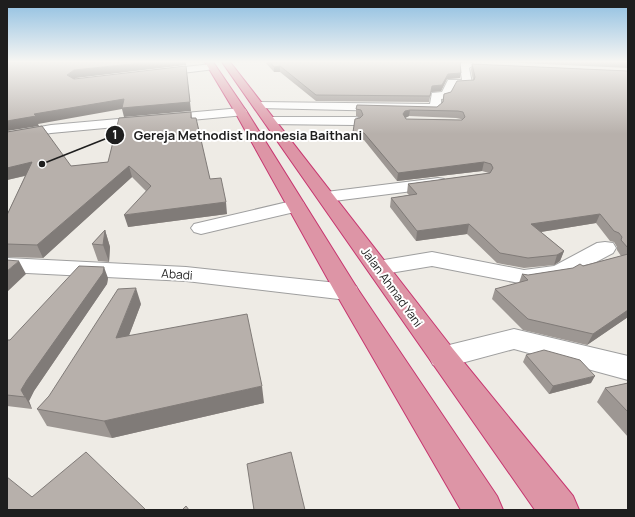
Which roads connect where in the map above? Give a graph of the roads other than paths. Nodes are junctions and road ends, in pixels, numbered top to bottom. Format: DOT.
graph roads {
  1 [pos="234,86"];
  2 [pos="450,86"];
  3 [pos="256,113"];
  4 [pos="368,121"];
  5 [pos="7,137"];
  6 [pos="451,181"];
  7 [pos="326,197"];
  8 [pos="296,206"];
  9 [pos="201,228"];
  10 [pos="605,248"];
  11 [pos="7,265"];
  12 [pos="378,268"];
  13 [pos="130,271"];
  14 [pos="347,292"];
  15 [pos="114,297"];
  16 [pos="444,357"];
  17 [pos="628,368"];
  18 [pos="483,510"];
  19 [pos="559,510"];
  1 -- 3 [label="highway, Jalan Ahmad Yani"];
  2 -- 3 [label="street"];
  3 -- 4 [label="street"];
  3 -- 5 [label="street"];
  3 -- 7 [label="highway, Jalan Ahmad Yani"];
  3 -- 8 [label="highway, Jalan Ahmad Yani"];
  6 -- 7 [label="street"];
  7 -- 12 [label="highway, Jalan Ahmad Yani"];
  8 -- 9 [label="street"];
  8 -- 14 [label="highway, Jalan Ahmad Yani"];
  10 -- 12 [label="street"];
  11 -- 13 [label="street, Abadi"];
  12 -- 16 [label="highway, Jalan Ahmad Yani"];
  13 -- 14 [label="street, Abadi"];
  13 -- 15 [label="street"];
  14 -- 18 [label="highway, Jalan Ahmad Yani"];
  16 -- 17 [label="street"];
  16 -- 19 [label="highway, Jalan Ahmad Yani"];
}
